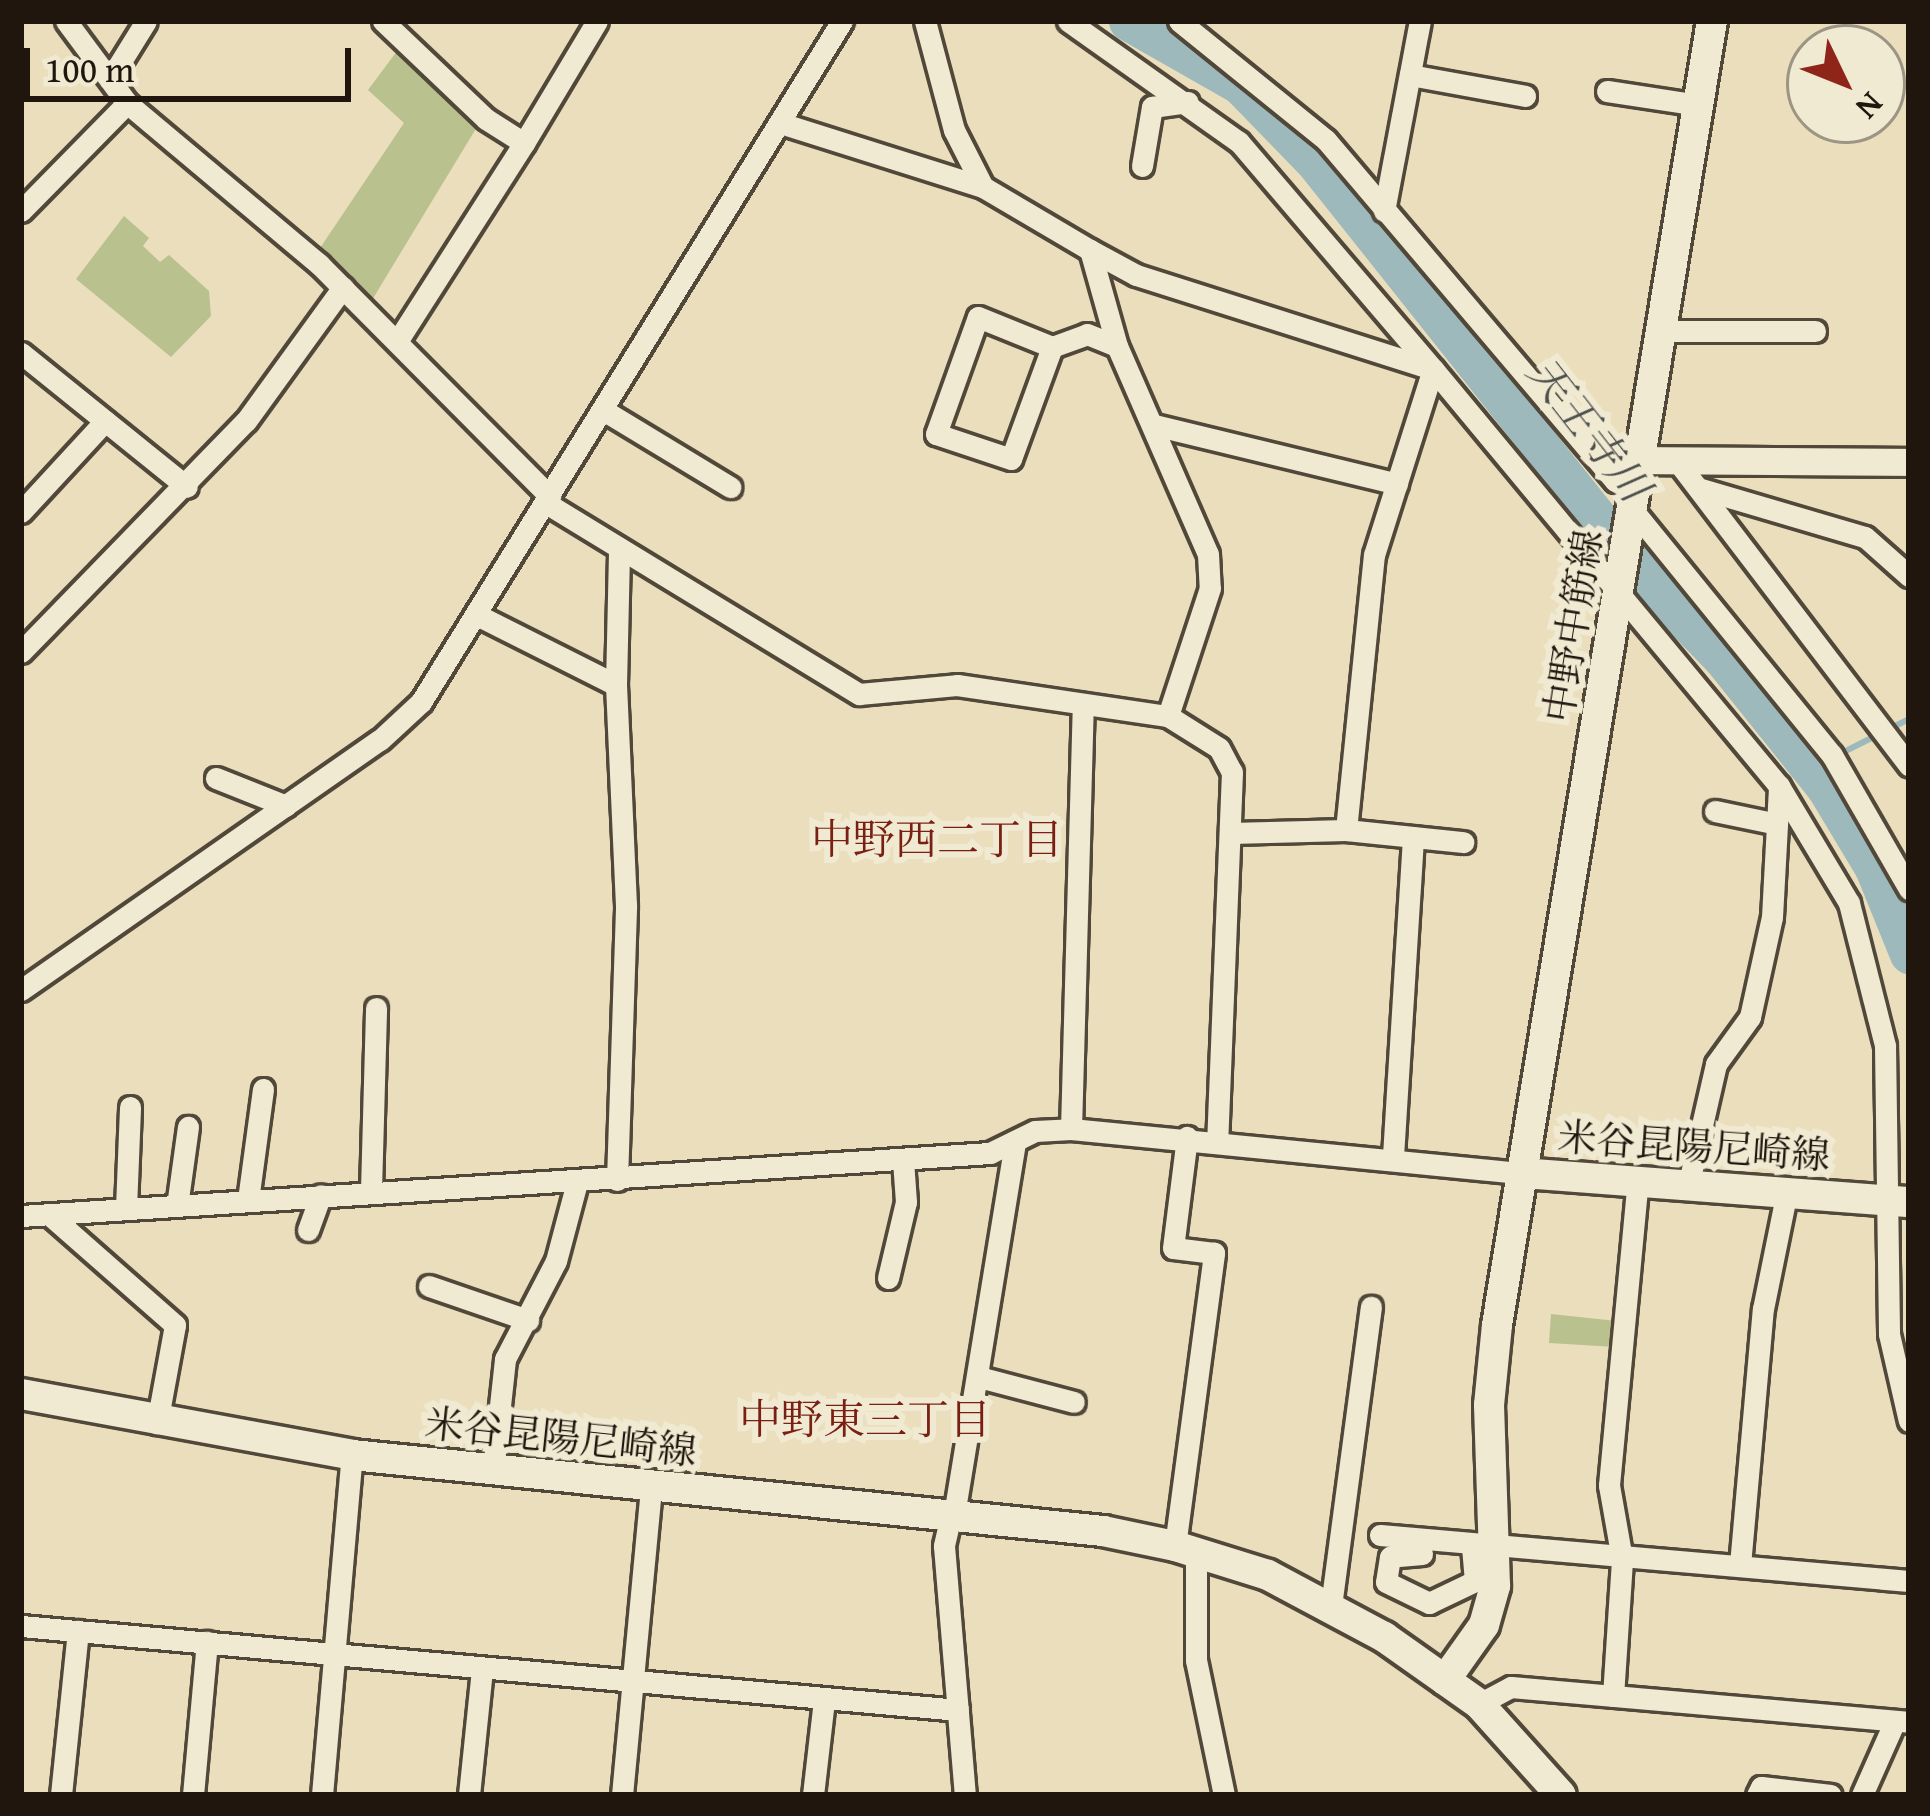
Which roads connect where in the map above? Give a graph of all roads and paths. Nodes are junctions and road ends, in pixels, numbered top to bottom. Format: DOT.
graph roads {
  1 [pos="66,21"];
  2 [pos="146,21"];
  3 [pos="383,21"];
  4 [pos="597,21"];
  5 [pos="842,21"];
  6 [pos="925,21"];
  7 [pos="1068,21"];
  8 [pos="1180,21"];
  9 [pos="1420,21"];
  10 [pos="1712,21"];
  11 [pos="1410,75"];
  12 [pos="110,79"];
  13 [pos="1607,91"];
  14 [pos="1525,96"];
  15 [pos="1188,102"];
  16 [pos="127,103"];
  17 [pos="1698,105"];
  18 [pos="780,123"];
  19 [pos="524,143"];
  20 [pos="1142,166"];
  21 [pos="983,187"];
  22 [pos="22,208"];
  23 [pos="1384,211"];
  24 [pos="1090,250"];
  25 [pos="343,287"];
  26 [pos="1815,331"];
  27 [pos="1661,332"];
  28 [pos="398,340"];
  29 [pos="1052,346"];
  30 [pos="1117,346"];
  31 [pos="21,353"];
  32 [pos="1433,369"];
  33 [pos="603,410"];
  34 [pos="105,421"];
  35 [pos="1154,425"];
  36 [pos="1677,461"];
  37 [pos="1909,461"];
  38 [pos="1397,484"];
  39 [pos="187,487"];
  40 [pos="730,487"];
  41 [pos="1697,488"];
  42 [pos="1635,494"];
  43 [pos="548,500"];
  44 [pos="21,512"];
  45 [pos="619,548"];
  46 [pos="1909,576"];
  47 [pos="1619,588"];
  48 [pos="479,616"];
  49 [pos="21,652"];
  50 [pos="616,685"];
  51 [pos="1083,704"];
  52 [pos="1168,716"];
  53 [pos="1909,766"];
  54 [pos="216,778"];
  55 [pos="1779,786"];
  56 [pos="286,806"];
  57 [pos="1714,811"];
  58 [pos="1777,824"];
  59 [pos="1346,830"];
  60 [pos="1231,833"];
  61 [pos="1413,838"];
  62 [pos="1463,842"];
  63 [pos="1909,889"];
  64 [pos="21,990"];
  65 [pos="376,1008"];
  66 [pos="263,1089"];
  67 [pos="130,1107"];
  68 [pos="188,1127"];
  69 [pos="1071,1130"];
  70 [pos="1187,1137"];
  71 [pos="1217,1140"];
  72 [pos="1015,1141"];
  73 [pos="1394,1156"];
  74 [pos="903,1160"];
  75 [pos="1522,1173"];
  76 [pos="1638,1178"];
  77 [pos="617,1180"];
  78 [pos="577,1182"];
  79 [pos="1689,1182"];
  80 [pos="370,1190"];
  81 [pos="1787,1191"];
  82 [pos="321,1195"];
  83 [pos="248,1201"];
  84 [pos="1897,1202"];
  85 [pos="177,1206"];
  86 [pos="126,1208"];
  87 [pos="21,1216"];
  88 [pos="51,1216"];
  89 [pos="308,1230"];
  90 [pos="888,1278"];
  91 [pos="429,1286"];
  92 [pos="1371,1307"];
  93 [pos="528,1320"];
  94 [pos="979,1377"];
  95 [pos="21,1394"];
  96 [pos="1074,1402"];
  97 [pos="1909,1420"];
  98 [pos="157,1423"];
  99 [pos="352,1455"];
  100 [pos="493,1470"];
  101 [pos="651,1487"];
  102 [pos="952,1515"];
  103 [pos="1380,1535"];
  104 [pos="1186,1549"];
  105 [pos="1481,1551"];
  106 [pos="1622,1558"];
  107 [pos="1740,1565"];
  108 [pos="1909,1581"];
  109 [pos="1331,1606"];
  110 [pos="21,1626"];
  111 [pos="77,1631"];
  112 [pos="207,1642"];
  113 [pos="334,1653"];
  114 [pos="482,1669"];
  115 [pos="634,1681"];
  116 [pos="1445,1681"];
  117 [pos="1613,1696"];
  118 [pos="824,1700"];
  119 [pos="1479,1704"];
  120 [pos="958,1710"];
  121 [pos="1902,1721"];
  122 [pos="61,1795"];
  123 [pos="193,1795"];
  124 [pos="322,1795"];
  125 [pos="469,1795"];
  126 [pos="622,1795"];
  127 [pos="813,1795"];
  128 [pos="965,1795"];
  129 [pos="1224,1795"];
  130 [pos="1561,1795"];
  131 [pos="1757,1795"];
  132 [pos="1831,1795"];
  133 [pos="1862,1795"];
  1 -- 12 [label="street"];
  2 -- 12 [label="street"];
  3 -- 19 [label="street"];
  4 -- 19 [label="street"];
  5 -- 18 [label="street"];
  6 -- 21 [label="street"];
  7 -- 15 [label="street"];
  8 -- 23 [label="street"];
  9 -- 11 [label="street"];
  10 -- 17 [label="main road, 中野中筋線"];
  11 -- 14 [label="street"];
  11 -- 23 [label="street"];
  12 -- 16 [label="street"];
  13 -- 17 [label="street"];
  15 -- 20 [label="street"];
  15 -- 32 [label="street"];
  16 -- 22 [label="street"];
  16 -- 25 [label="street"];
  17 -- 27 [label="main road, 中野中筋線"];
  18 -- 21 [label="street"];
  18 -- 33 [label="street"];
  19 -- 28 [label="street"];
  21 -- 24 [label="street"];
  23 -- 42 [label="street"];
  24 -- 30 [label="street"];
  24 -- 32 [label="street"];
  25 -- 28 [label="street"];
  25 -- 39 [label="street"];
  26 -- 27 [label="street"];
  27 -- 42 [label="main road, 中野中筋線"];
  28 -- 43 [label="street"];
  29 -- 29 [label="street"];
  29 -- 30 [label="street"];
  30 -- 35 [label="street"];
  31 -- 34 [label="street"];
  32 -- 38 [label="street"];
  32 -- 47 [label="street"];
  33 -- 40 [label="street"];
  33 -- 43 [label="street"];
  34 -- 39 [label="street"];
  34 -- 44 [label="street"];
  35 -- 38 [label="street"];
  35 -- 52 [label="street"];
  36 -- 37 [label="street"];
  36 -- 41 [label="street"];
  36 -- 42 [label="street"];
  38 -- 59 [label="street"];
  39 -- 49 [label="street"];
  41 -- 46 [label="street"];
  41 -- 53 [label="street"];
  42 -- 47 [label="main road, 中野中筋線"];
  42 -- 63 [label="street"];
  43 -- 45 [label="street"];
  43 -- 48 [label="street"];
  45 -- 50 [label="street"];
  45 -- 51 [label="street"];
  47 -- 55 [label="street"];
  47 -- 75 [label="main road, 中野中筋線"];
  48 -- 50 [label="street"];
  48 -- 56 [label="street"];
  50 -- 77 [label="street"];
  51 -- 52 [label="street"];
  51 -- 69 [label="street"];
  52 -- 60 [label="street"];
  54 -- 56 [label="street"];
  55 -- 58 [label="street"];
  55 -- 84 [label="street"];
  56 -- 64 [label="street"];
  57 -- 58 [label="street"];
  58 -- 79 [label="street"];
  59 -- 60 [label="street"];
  59 -- 61 [label="street"];
  60 -- 71 [label="street"];
  61 -- 62 [label="street"];
  61 -- 73 [label="street"];
  65 -- 80 [label="street"];
  66 -- 83 [label="street"];
  67 -- 86 [label="street"];
  68 -- 85 [label="street"];
  69 -- 70 [label="street"];
  69 -- 72 [label="street"];
  70 -- 71 [label="street"];
  70 -- 104 [label="street"];
  71 -- 73 [label="street"];
  72 -- 74 [label="street"];
  72 -- 94 [label="street"];
  73 -- 75 [label="street"];
  74 -- 77 [label="street"];
  74 -- 90 [label="street"];
  75 -- 76 [label="main road, 米谷昆陽尼崎線"];
  75 -- 105 [label="main road, 米谷昆陽尼崎線"];
  76 -- 79 [label="main road, 米谷昆陽尼崎線"];
  76 -- 106 [label="street"];
  77 -- 78 [label="street"];
  78 -- 80 [label="street"];
  78 -- 93 [label="street"];
  79 -- 81 [label="main road, 米谷昆陽尼崎線"];
  80 -- 82 [label="street"];
  81 -- 84 [label="main road, 米谷昆陽尼崎線"];
  81 -- 107 [label="street"];
  82 -- 83 [label="street"];
  82 -- 89 [label="street"];
  83 -- 85 [label="street"];
  84 -- 97 [label="street"];
  85 -- 86 [label="street"];
  86 -- 88 [label="street"];
  87 -- 88 [label="street"];
  88 -- 98 [label="street"];
  91 -- 93 [label="street"];
  92 -- 109 [label="street"];
  93 -- 100 [label="street"];
  94 -- 96 [label="street"];
  94 -- 102 [label="street"];
  95 -- 98 [label="main road, 米谷昆陽尼崎線"];
  98 -- 99 [label="main road, 米谷昆陽尼崎線"];
  99 -- 100 [label="main road, 米谷昆陽尼崎線"];
  99 -- 113 [label="street"];
  100 -- 101 [label="main road, 米谷昆陽尼崎線"];
  101 -- 102 [label="main road, 米谷昆陽尼崎線"];
  101 -- 115 [label="street"];
  102 -- 104 [label="main road, 米谷昆陽尼崎線"];
  102 -- 120 [label="street"];
  103 -- 105 [label="street"];
  104 -- 109 [label="main road, 米谷昆陽尼崎線"];
  104 -- 129 [label="street"];
  105 -- 106 [label="street"];
  105 -- 116 [label="main road, 米谷昆陽尼崎線"];
  106 -- 107 [label="street"];
  106 -- 117 [label="street"];
  107 -- 108 [label="street"];
  109 -- 116 [label="main road, 米谷昆陽尼崎線"];
  110 -- 111 [label="street"];
  111 -- 112 [label="street"];
  111 -- 122 [label="street"];
  112 -- 113 [label="street"];
  112 -- 123 [label="street"];
  113 -- 114 [label="street"];
  113 -- 124 [label="street"];
  114 -- 115 [label="street"];
  114 -- 125 [label="street"];
  115 -- 118 [label="street"];
  115 -- 126 [label="street"];
  116 -- 119 [label="main road"];
  117 -- 119 [label="street"];
  117 -- 121 [label="street"];
  118 -- 120 [label="street"];
  118 -- 127 [label="street"];
  119 -- 130 [label="main road"];
  120 -- 128 [label="street"];
  121 -- 133 [label="street"];
  131 -- 132 [label="street"];
}
